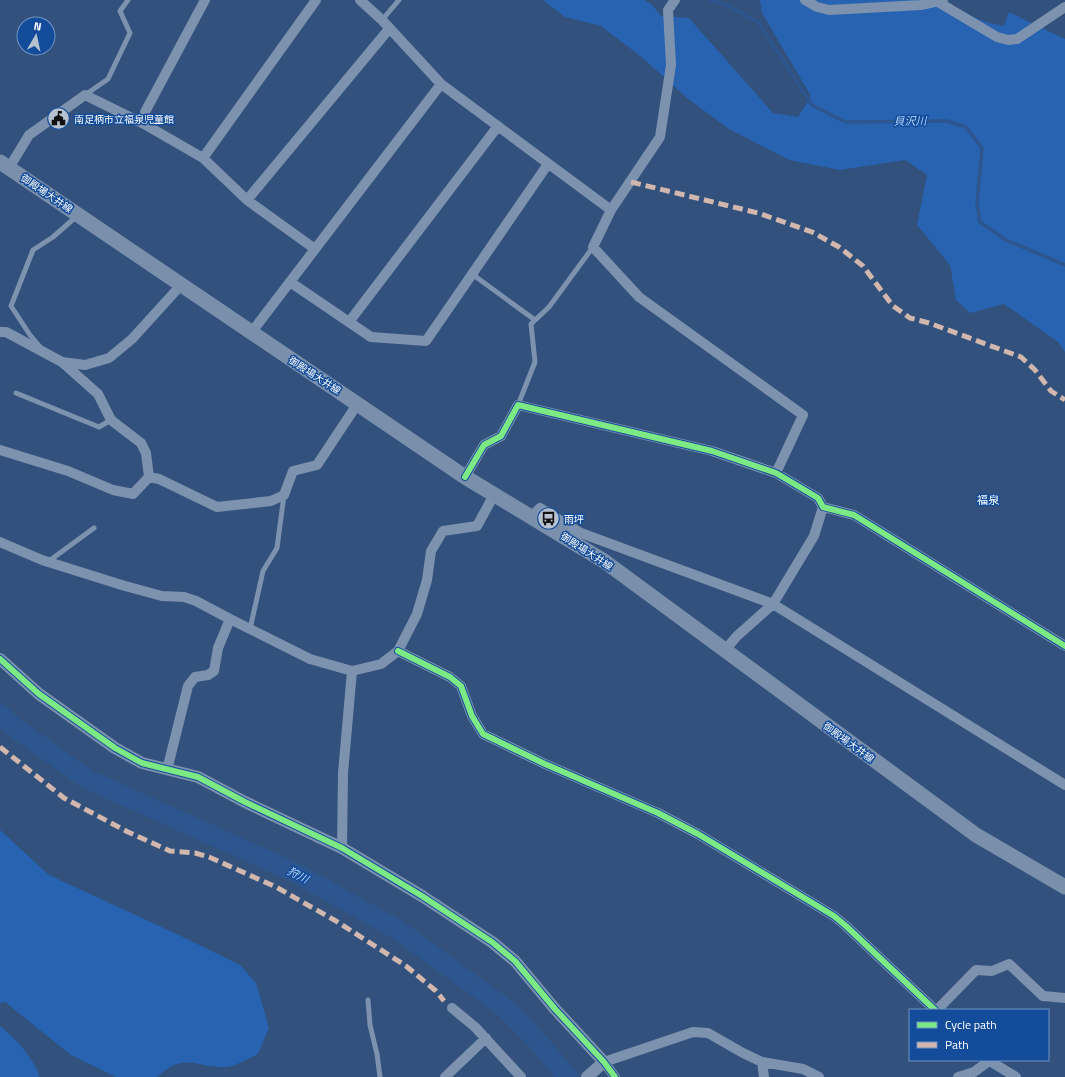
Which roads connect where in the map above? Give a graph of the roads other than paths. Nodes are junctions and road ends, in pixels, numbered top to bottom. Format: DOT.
graph roads {
  1 [pos="128,0"];
  2 [pos="205,0"];
  3 [pos="316,0"];
  4 [pos="360,0"];
  5 [pos="400,0"];
  6 [pos="675,0"];
  7 [pos="805,0"];
  8 [pos="940,1"];
  9 [pos="1065,7"];
  10 [pos="382,20"];
  11 [pos="389,29"];
  12 [pos="441,84"];
  13 [pos="86,95"];
  14 [pos="144,124"];
  15 [pos="498,126"];
  16 [pos="203,158"];
  17 [pos="548,164"];
  18 [pos="5,165"];
  19 [pos="247,200"];
  20 [pos="611,210"];
  21 [pos="79,214"];
  22 [pos="593,247"];
  23 [pos="315,249"];
  24 [pos="472,274"];
  25 [pos="290,282"];
  26 [pos="182,284"];
  27 [pos="535,320"];
  28 [pos="349,322"];
  29 [pos="0,332"];
  30 [pos="251,333"];
  31 [pos="47,354"];
  32 [pos="62,362"];
  33 [pos="16,394"];
  34 [pos="358,403"];
  35 [pos="518,405"];
  36 [pos="111,420"];
  37 [pos="0,450"];
  38 [pos="776,473"];
  39 [pos="149,477"];
  40 [pos="465,477"];
  41 [pos="495,493"];
  42 [pos="284,495"];
  43 [pos="823,507"];
  44 [pos="532,516"];
  45 [pos="94,528"];
  46 [pos="0,542"];
  47 [pos="48,562"];
  48 [pos="773,604"];
  49 [pos="230,619"];
  50 [pos="250,630"];
  51 [pos="1065,646"];
  52 [pos="725,650"];
  53 [pos="398,651"];
  54 [pos="0,659"];
  55 [pos="352,671"];
  56 [pos="167,770"];
  57 [pos="1065,785"];
  58 [pos="342,848"];
  59 [pos="1065,887"];
  60 [pos="1065,998"];
  61 [pos="368,1000"];
  62 [pos="452,1008"];
  63 [pos="935,1009"];
  64 [pos="937,1009"];
  65 [pos="486,1038"];
  66 [pos="988,1061"];
  67 [pos="991,1061"];
  68 [pos="604,1062"];
  69 [pos="762,1062"];
  70 [pos="380,1077"];
  71 [pos="445,1077"];
  72 [pos="521,1077"];
  73 [pos="587,1077"];
  74 [pos="615,1077"];
  75 [pos="764,1077"];
  76 [pos="819,1077"];
  77 [pos="958,1077"];
  78 [pos="1016,1077"];
  1 -- 13 [label="lane"];
  2 -- 14 [label="street"];
  3 -- 16 [label="street"];
  4 -- 10 [label="street"];
  5 -- 10 [label="lane"];
  6 -- 20 [label="street"];
  7 -- 8 [label="street"];
  8 -- 9 [label="street"];
  10 -- 11 [label="street"];
  11 -- 12 [label="street"];
  11 -- 19 [label="street"];
  12 -- 15 [label="street"];
  12 -- 23 [label="street"];
  13 -- 14 [label="street"];
  13 -- 18 [label="street"];
  14 -- 16 [label="street"];
  15 -- 17 [label="street"];
  15 -- 28 [label="street"];
  16 -- 19 [label="street"];
  17 -- 20 [label="street"];
  17 -- 24 [label="street"];
  18 -- 21 [label="main road, 御殿場大井線"];
  19 -- 23 [label="street"];
  20 -- 22 [label="street"];
  21 -- 26 [label="main road, 御殿場大井線"];
  21 -- 31 [label="lane"];
  22 -- 27 [label="lane"];
  22 -- 38 [label="street"];
  23 -- 25 [label="street"];
  24 -- 27 [label="lane"];
  24 -- 28 [label="street"];
  25 -- 28 [label="street"];
  25 -- 30 [label="street"];
  26 -- 30 [label="main road, 御殿場大井線"];
  26 -- 32 [label="street"];
  27 -- 35 [label="lane"];
  29 -- 31 [label="street"];
  30 -- 34 [label="main road, 御殿場大井線"];
  31 -- 32 [label="street"];
  32 -- 36 [label="street"];
  33 -- 36 [label="lane"];
  34 -- 40 [label="main road, 御殿場大井線"];
  34 -- 42 [label="street"];
  35 -- 38 [label="street"];
  35 -- 40 [label="street"];
  36 -- 39 [label="street"];
  37 -- 39 [label="street"];
  38 -- 43 [label="street"];
  39 -- 42 [label="street"];
  40 -- 41 [label="main road, 御殿場大井線"];
  41 -- 44 [label="main road, 御殿場大井線"];
  41 -- 53 [label="street"];
  42 -- 50 [label="lane"];
  43 -- 48 [label="street"];
  43 -- 51 [label="street"];
  44 -- 48 [label="street"];
  44 -- 52 [label="main road, 御殿場大井線"];
  45 -- 47 [label="lane"];
  46 -- 47 [label="street"];
  47 -- 49 [label="street"];
  48 -- 52 [label="street"];
  48 -- 57 [label="street"];
  49 -- 50 [label="street"];
  49 -- 56 [label="street"];
  50 -- 55 [label="street"];
  52 -- 59 [label="main road, 御殿場大井線"];
  53 -- 55 [label="street"];
  53 -- 63 [label="street"];
  54 -- 56 [label="street"];
  55 -- 58 [label="street"];
  56 -- 58 [label="street"];
  58 -- 68 [label="street"];
  60 -- 64 [label="street"];
  61 -- 70 [label="lane"];
  62 -- 65 [label="street"];
  65 -- 71 [label="street"];
  65 -- 72 [label="street"];
  66 -- 77 [label="street"];
  67 -- 78 [label="street"];
  68 -- 69 [label="street"];
  68 -- 73 [label="street"];
  68 -- 74 [label="street"];
  69 -- 75 [label="street"];
  69 -- 76 [label="street"];
}
